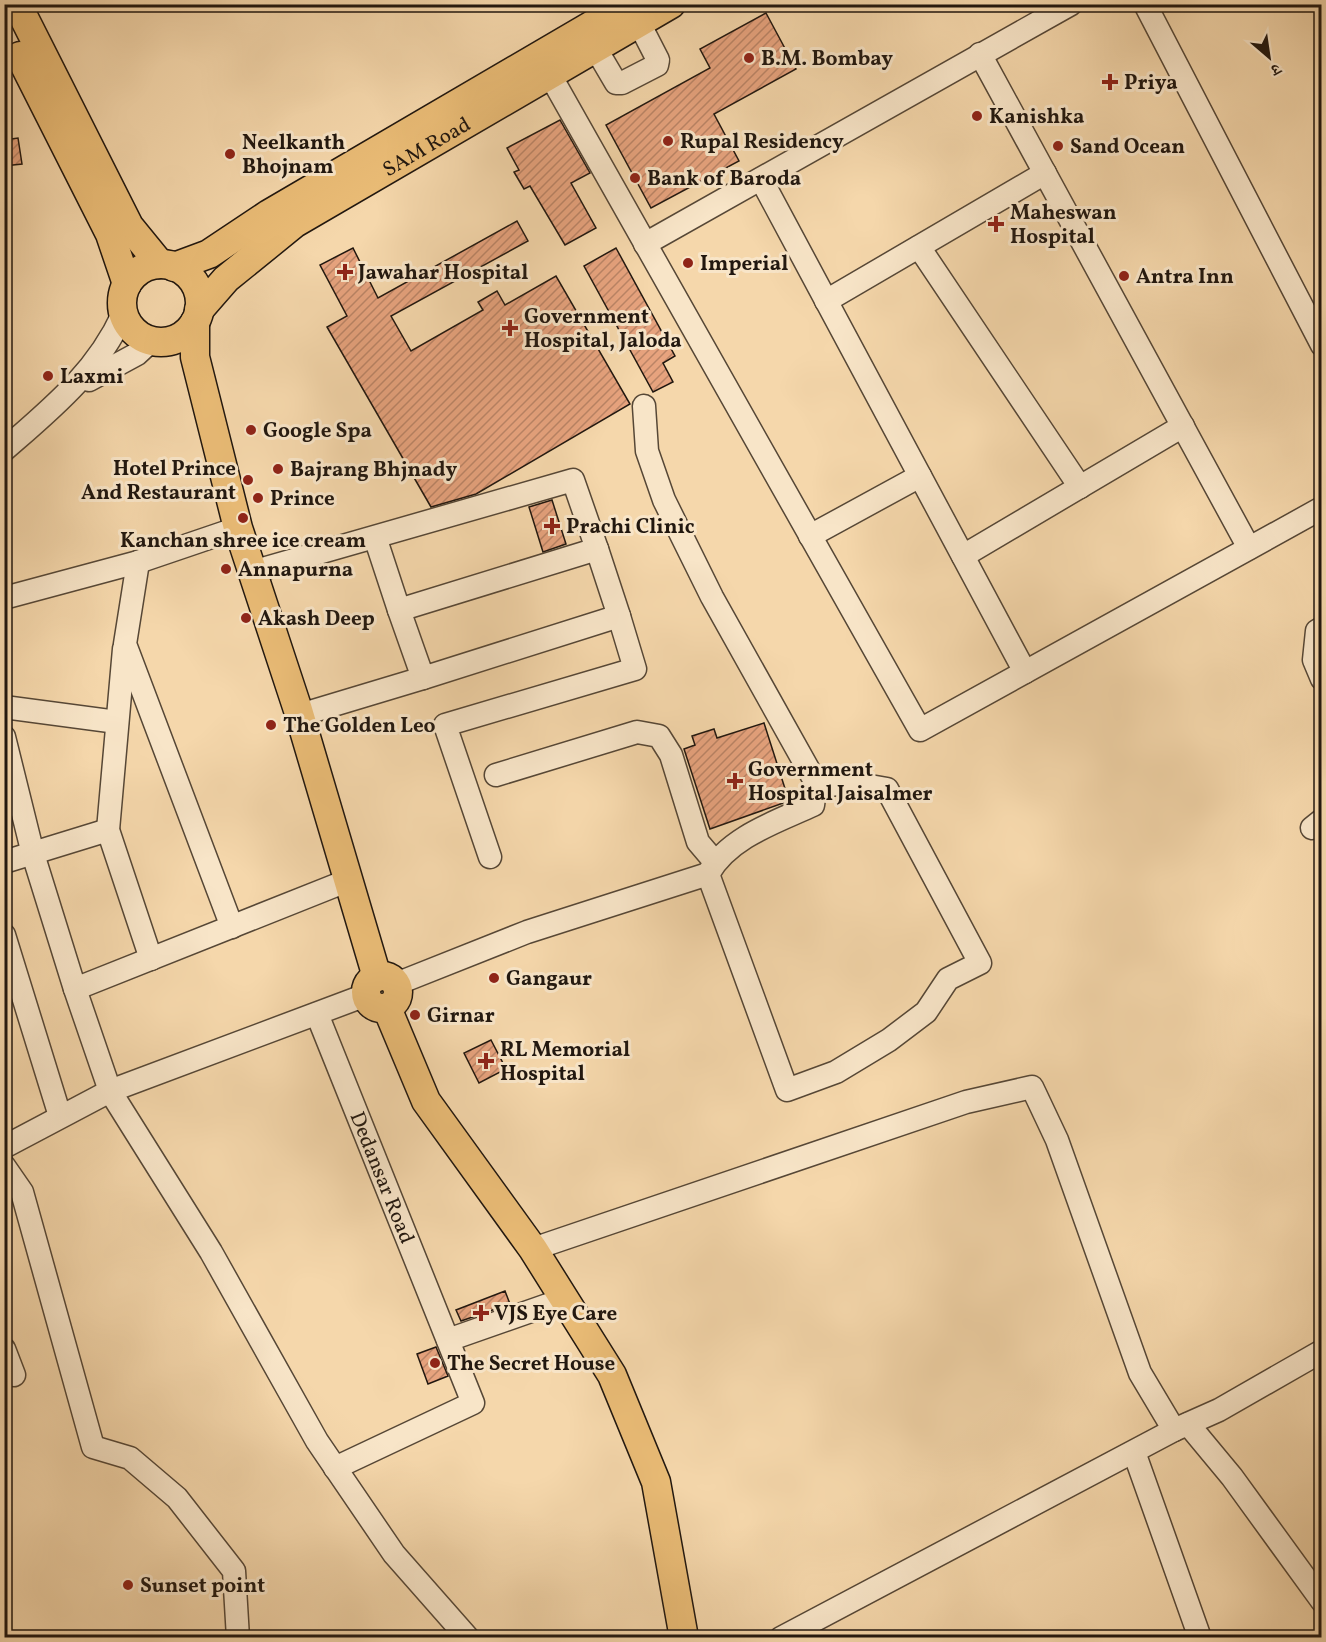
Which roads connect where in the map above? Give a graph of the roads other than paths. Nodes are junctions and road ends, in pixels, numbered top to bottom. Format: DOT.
graph roads {
  1 [pos="17,4"];
  2 [pos="671,4"];
  3 [pos="1071,4"];
  4 [pos="1145,4"];
  5 [pos="634,14"];
  6 [pos="4,24"];
  7 [pos="596,48"];
  8 [pos="980,54"];
  9 [pos="550,75"];
  10 [pos="1045,173"];
  11 [pos="761,179"];
  12 [pos="645,244"];
  13 [pos="919,247"];
  14 [pos="167,266"];
  15 [pos="126,285"];
  16 [pos="826,301"];
  17 [pos="123,314"];
  18 [pos="197,316"];
  19 [pos="151,341"];
  20 [pos="1322,345"];
  21 [pos="195,357"];
  22 [pos="67,395"];
  23 [pos="644,406"];
  24 [pos="1183,426"];
  25 [pos="4,450"];
  26 [pos="920,476"];
  27 [pos="1080,487"];
  28 [pos="1322,508"];
  29 [pos="238,528"];
  30 [pos="810,536"];
  31 [pos="375,537"];
  32 [pos="1249,548"];
  33 [pos="597,549"];
  34 [pos="963,556"];
  35 [pos="138,562"];
  36 [pos="252,572"];
  37 [pos="4,598"];
  38 [pos="399,610"];
  39 [pos="620,616"];
  40 [pos="1322,628"];
  41 [pos="125,644"];
  42 [pos="1025,672"];
  43 [pos="423,678"];
  44 [pos="1322,679"];
  45 [pos="4,707"];
  46 [pos="300,715"];
  47 [pos="117,723"];
  48 [pos="4,737"];
  49 [pos="496,775"];
  50 [pos="816,788"];
  51 [pos="108,830"];
  52 [pos="33,854"];
  53 [pos="490,856"];
  54 [pos="4,862"];
  55 [pos="711,868"];
  56 [pos="349,880"];
  57 [pos="232,927"];
  58 [pos="4,935"];
  59 [pos="151,959"];
  60 [pos="75,989"];
  61 [pos="382,991"];
  62 [pos="318,1014"];
  63 [pos="110,1091"];
  64 [pos="60,1116"];
  65 [pos="4,1147"];
  66 [pos="4,1166"];
  67 [pos="533,1249"];
  68 [pos="565,1299"];
  69 [pos="448,1340"];
  70 [pos="4,1348"];
  71 [pos="1322,1351"];
  72 [pos="14,1375"];
  73 [pos="1181,1427"];
  74 [pos="1134,1452"];
  75 [pos="335,1468"];
  76 [pos="1322,1601"];
  77 [pos="238,1638"];
  78 [pos="468,1638"];
  79 [pos="684,1638"];
  80 [pos="781,1638"];
  81 [pos="1200,1638"];
  1 -- 14 [label="main road"];
  2 -- 5 [label="main road, SAM Road"];
  3 -- 8 [label="street"];
  4 -- 20 [label="street"];
  5 -- 7 [label="main road, SAM Road"];
  5 -- 7 [label="street"];
  5 -- 14 [label="main road"];
  6 -- 15 [label="main road"];
  7 -- 9 [label="main road, SAM Road"];
  8 -- 10 [label="street"];
  8 -- 11 [label="street"];
  9 -- 12 [label="street"];
  9 -- 18 [label="main road, SAM Road"];
  10 -- 13 [label="street"];
  10 -- 24 [label="street"];
  11 -- 12 [label="street"];
  11 -- 16 [label="street"];
  12 -- 30 [label="street"];
  13 -- 16 [label="street"];
  13 -- 27 [label="street"];
  14 -- 15 [label="main road"];
  14 -- 18 [label="main road"];
  15 -- 17 [label="main road"];
  16 -- 26 [label="street"];
  17 -- 19 [label="main road"];
  17 -- 22 [label="street"];
  18 -- 19 [label="main road"];
  18 -- 21 [label="main road"];
  19 -- 21 [label="main road"];
  19 -- 22 [label="street"];
  21 -- 29 [label="main road"];
  22 -- 25 [label="street"];
  23 -- 50 [label="street"];
  24 -- 27 [label="street"];
  24 -- 32 [label="street"];
  26 -- 30 [label="street"];
  26 -- 34 [label="street"];
  27 -- 34 [label="street"];
  28 -- 32 [label="street"];
  29 -- 35 [label="street"];
  29 -- 36 [label="main road"];
  30 -- 42 [label="street"];
  31 -- 33 [label="street"];
  31 -- 36 [label="street"];
  31 -- 38 [label="street"];
  32 -- 42 [label="street"];
  33 -- 38 [label="street"];
  33 -- 39 [label="street"];
  34 -- 42 [label="street"];
  35 -- 37 [label="street"];
  35 -- 41 [label="street"];
  36 -- 46 [label="main road"];
  38 -- 43 [label="street"];
  39 -- 43 [label="street"];
  39 -- 53 [label="street"];
  40 -- 44 [label="street"];
  41 -- 47 [label="street"];
  41 -- 57 [label="street"];
  43 -- 46 [label="street"];
  45 -- 47 [label="street"];
  46 -- 56 [label="main road"];
  47 -- 51 [label="street"];
  48 -- 52 [label="street"];
  49 -- 55 [label="street"];
  50 -- 55 [label="street"];
  50 -- 55 [label="street"];
  51 -- 52 [label="street"];
  51 -- 59 [label="street"];
  52 -- 54 [label="street"];
  52 -- 60 [label="street"];
  55 -- 61 [label="street"];
  56 -- 57 [label="street"];
  56 -- 61 [label="main road"];
  57 -- 59 [label="street"];
  58 -- 64 [label="street"];
  59 -- 60 [label="street"];
  60 -- 63 [label="street"];
  61 -- 62 [label="street"];
  61 -- 67 [label="main road"];
  62 -- 63 [label="street"];
  62 -- 69 [label="street, Dedansar Road"];
  63 -- 64 [label="street"];
  63 -- 75 [label="street"];
  64 -- 65 [label="street"];
  66 -- 77 [label="street"];
  67 -- 68 [label="main road"];
  67 -- 73 [label="street"];
  68 -- 69 [label="street"];
  68 -- 79 [label="main road"];
  69 -- 75 [label="street, Dedansar Road"];
  70 -- 72 [label="street"];
  71 -- 73 [label="street"];
  73 -- 74 [label="street"];
  73 -- 76 [label="street"];
  74 -- 80 [label="street"];
  74 -- 81 [label="street"];
  75 -- 78 [label="street"];
}
